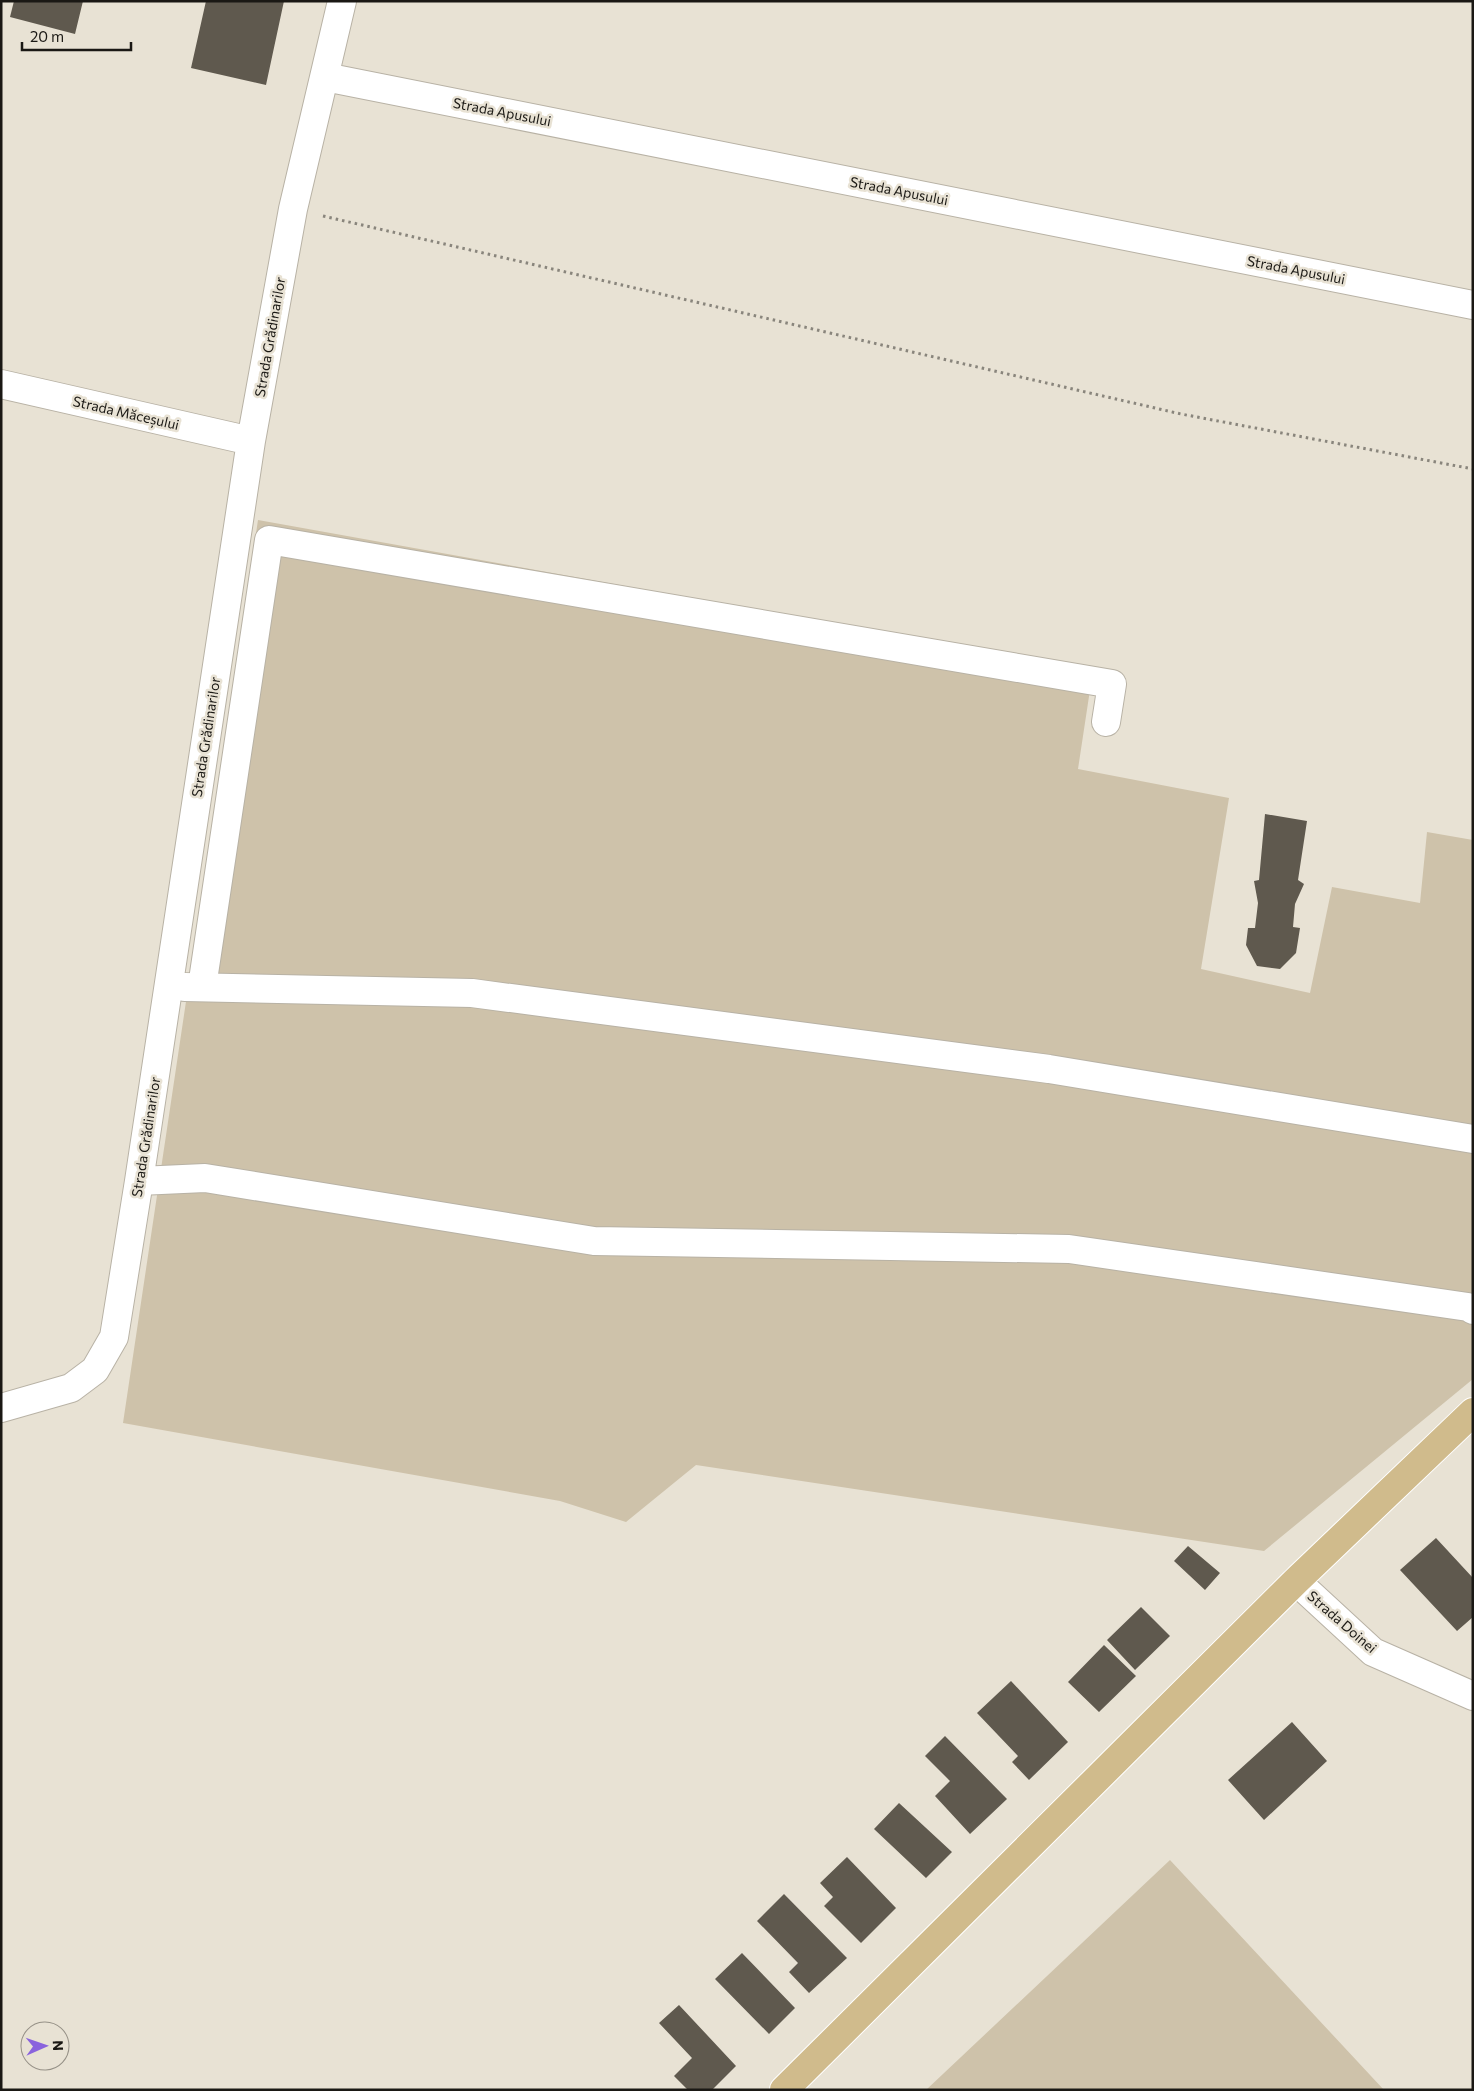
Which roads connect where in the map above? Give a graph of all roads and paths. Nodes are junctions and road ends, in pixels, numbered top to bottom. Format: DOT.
graph roads {
  1 [pos="342,1"];
  2 [pos="325,77"];
  3 [pos="293,209"];
  4 [pos="1473,305"];
  5 [pos="1,384"];
  6 [pos="251,441"];
  7 [pos="1473,468"];
  8 [pos="1106,722"];
  9 [pos="202,987"];
  10 [pos="168,988"];
  11 [pos="1473,1139"];
  12 [pos="140,1181"];
  13 [pos="1473,1310"];
  14 [pos="1,1408"];
  15 [pos="1473,1412"];
  16 [pos="1296,1581"];
  17 [pos="1473,1696"];
  18 [pos="784,2090"];
  1 -- 2 [label="street, Strada Grădinarilor"];
  2 -- 3 [label="street, Strada Grădinarilor"];
  2 -- 4 [label="street, Strada Apusului"];
  3 -- 6 [label="street, Strada Grădinarilor"];
  3 -- 7 [label="path"];
  5 -- 6 [label="street, Strada Măceșului"];
  6 -- 10 [label="street, Strada Grădinarilor"];
  8 -- 9 [label="street"];
  9 -- 10 [label="street"];
  9 -- 11 [label="street"];
  10 -- 12 [label="street, Strada Grădinarilor"];
  12 -- 13 [label="street"];
  12 -- 14 [label="street, Strada Grădinarilor"];
  15 -- 16 [label="main road"];
  16 -- 17 [label="street, Strada Doinei"];
  16 -- 18 [label="main road"];
}
